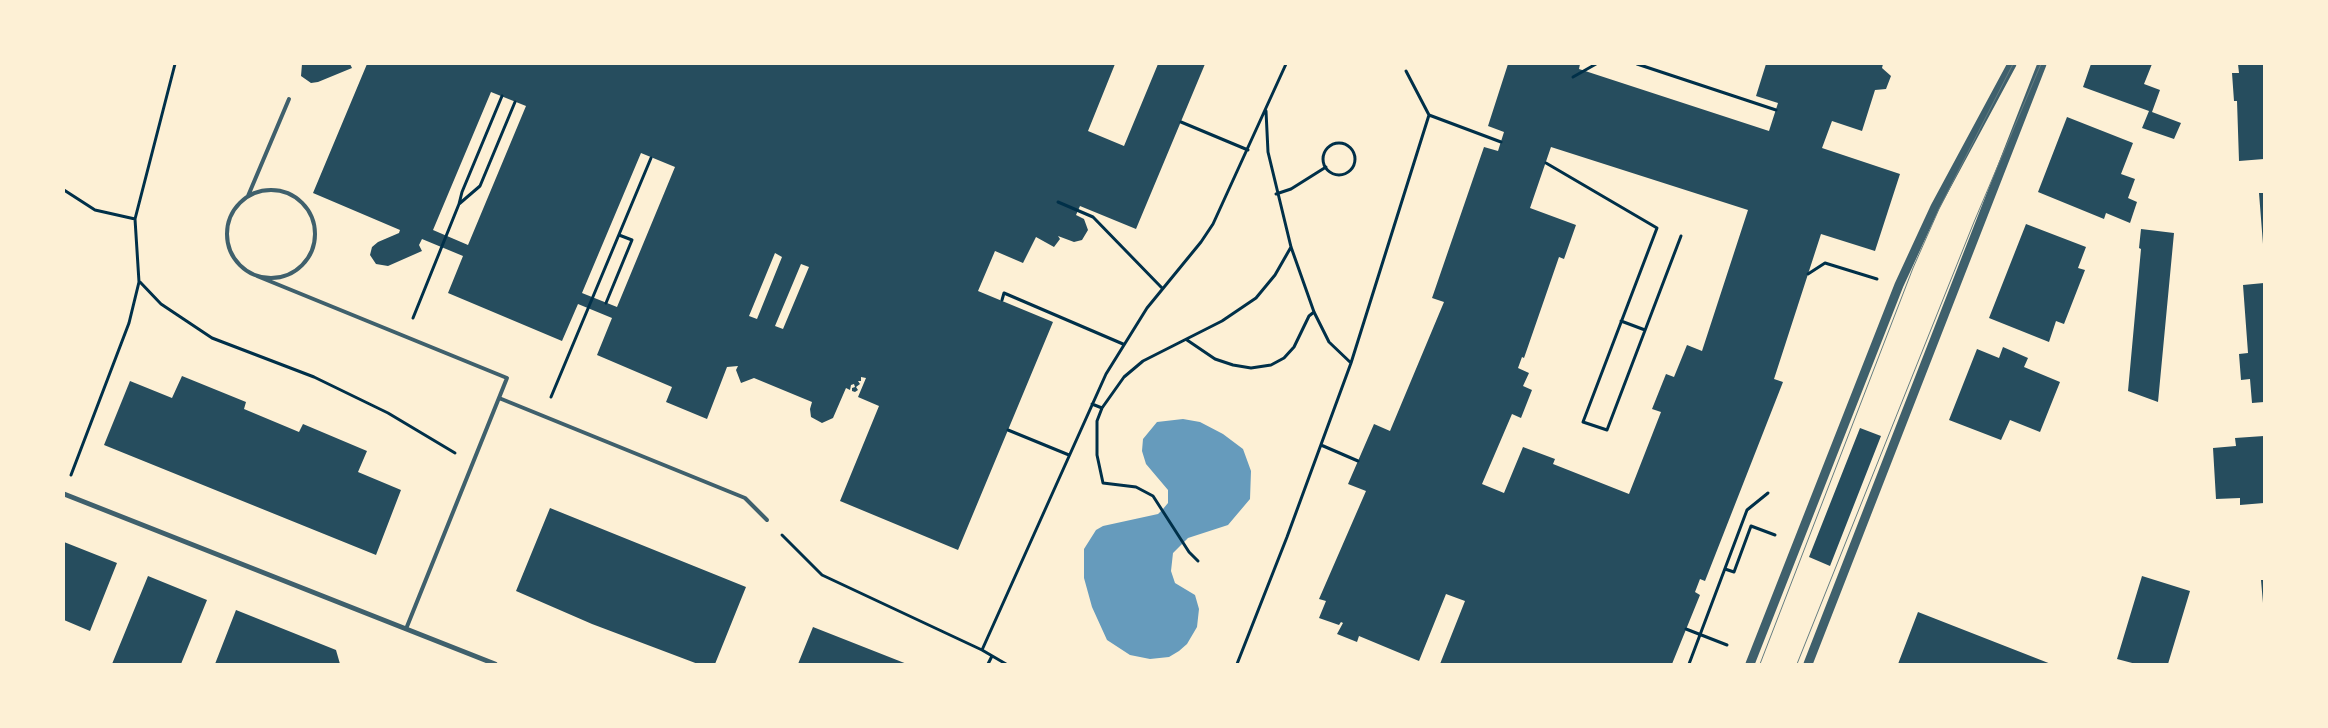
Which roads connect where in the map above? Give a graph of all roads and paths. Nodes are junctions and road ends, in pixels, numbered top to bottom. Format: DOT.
graph roads {
  1 [pos="175,64"];
  2 [pos="1286,64"];
  3 [pos="1596,64"];
  4 [pos="1636,64"];
  5 [pos="2012,64"];
  6 [pos="2042,64"];
  7 [pos="1406,71"];
  8 [pos="1574,77"];
  9 [pos="502,96"];
  10 [pos="289,99"];
  11 [pos="515,102"];
  12 [pos="1266,110"];
  13 [pos="1776,110"];
  14 [pos="1429,115"];
  15 [pos="1181,122"];
  16 [pos="1501,142"];
  17 [pos="1248,150"];
  18 [pos="651,158"];
  19 [pos="1546,163"];
  20 [pos="1326,167"];
  21 [pos="64,190"];
  22 [pos="1276,194"];
  23 [pos="248,197"];
  24 [pos="1058,202"];
  25 [pos="459,204"];
  26 [pos="135,219"];
  27 [pos="619,234"];
  28 [pos="1681,236"];
  29 [pos="1291,247"];
  30 [pos="1808,274"];
  31 [pos="257,276"];
  32 [pos="1883,281"];
  33 [pos="139,282"];
  34 [pos="1163,288"];
  35 [pos="1002,300"];
  36 [pos="606,303"];
  37 [pos="1314,312"];
  38 [pos="1621,321"];
  39 [pos="1645,330"];
  40 [pos="405,337"];
  41 [pos="1187,340"];
  42 [pos="1123,344"];
  43 [pos="1351,362"];
  44 [pos="499,398"];
  45 [pos="1092,404"];
  46 [pos="1102,408"];
  47 [pos="544,416"];
  48 [pos="1008,430"];
  49 [pos="1321,445"];
  50 [pos="1068,455"];
  51 [pos="1358,461"];
  52 [pos="473,463"];
  53 [pos="1768,493"];
  54 [pos="64,494"];
  55 [pos="767,520"];
  56 [pos="1783,538"];
  57 [pos="1198,561"];
  58 [pos="1725,569"];
  59 [pos="406,629"];
  60 [pos="1686,629"];
  61 [pos="1700,635"];
  62 [pos="1727,645"];
  63 [pos="982,650"];
  64 [pos="992,656"];
  65 [pos="495,664"];
  66 [pos="988,664"];
  67 [pos="1006,664"];
  68 [pos="1237,664"];
  69 [pos="1688,664"];
  70 [pos="1750,664"];
  71 [pos="1808,664"];
  1 -- 26 [label="path"];
  2 -- 12 [label="path"];
  3 -- 8 [label="path"];
  4 -- 13 [label="path"];
  5 -- 70 [label="street"];
  6 -- 71 [label="street"];
  7 -- 14 [label="path"];
  9 -- 25 [label="path"];
  10 -- 23 [label="lane"];
  11 -- 25 [label="path"];
  12 -- 17 [label="path"];
  12 -- 22 [label="path"];
  14 -- 16 [label="path"];
  14 -- 43 [label="path"];
  15 -- 17 [label="path"];
  17 -- 34 [label="path"];
  18 -- 27 [label="path"];
  19 -- 38 [label="path"];
  20 -- 20 [label="path"];
  20 -- 22 [label="path"];
  21 -- 26 [label="path"];
  22 -- 29 [label="path"];
  23 -- 31 [label="lane"];
  23 -- 31 [label="lane"];
  24 -- 34 [label="path"];
  25 -- 40 [label="path"];
  26 -- 33 [label="path"];
  27 -- 36 [label="path"];
  27 -- 47 [label="path"];
  28 -- 39 [label="path"];
  29 -- 37 [label="path"];
  29 -- 41 [label="path"];
  30 -- 32 [label="path"];
  31 -- 40 [label="lane"];
  33 -- 52 [label="path"];
  33 -- 54 [label="path"];
  34 -- 42 [label="path"];
  35 -- 42 [label="path"];
  37 -- 41 [label="path"];
  37 -- 43 [label="path"];
  38 -- 39 [label="path"];
  38 -- 39 [label="path"];
  40 -- 44 [label="lane"];
  41 -- 46 [label="path"];
  42 -- 45 [label="path"];
  43 -- 49 [label="path"];
  44 -- 47 [label="lane"];
  44 -- 52 [label="lane"];
  45 -- 46 [label="path"];
  45 -- 50 [label="path"];
  46 -- 57 [label="path"];
  47 -- 55 [label="lane"];
  48 -- 50 [label="path"];
  49 -- 51 [label="path"];
  49 -- 68 [label="path"];
  50 -- 63 [label="path"];
  52 -- 59 [label="lane"];
  53 -- 58 [label="path"];
  54 -- 59 [label="street"];
  55 -- 63 [label="path"];
  56 -- 58 [label="path"];
  58 -- 61 [label="path"];
  59 -- 65 [label="street"];
  60 -- 61 [label="path"];
  61 -- 62 [label="path"];
  61 -- 69 [label="path"];
  63 -- 64 [label="path"];
  64 -- 66 [label="path"];
  64 -- 67 [label="path"];
}
